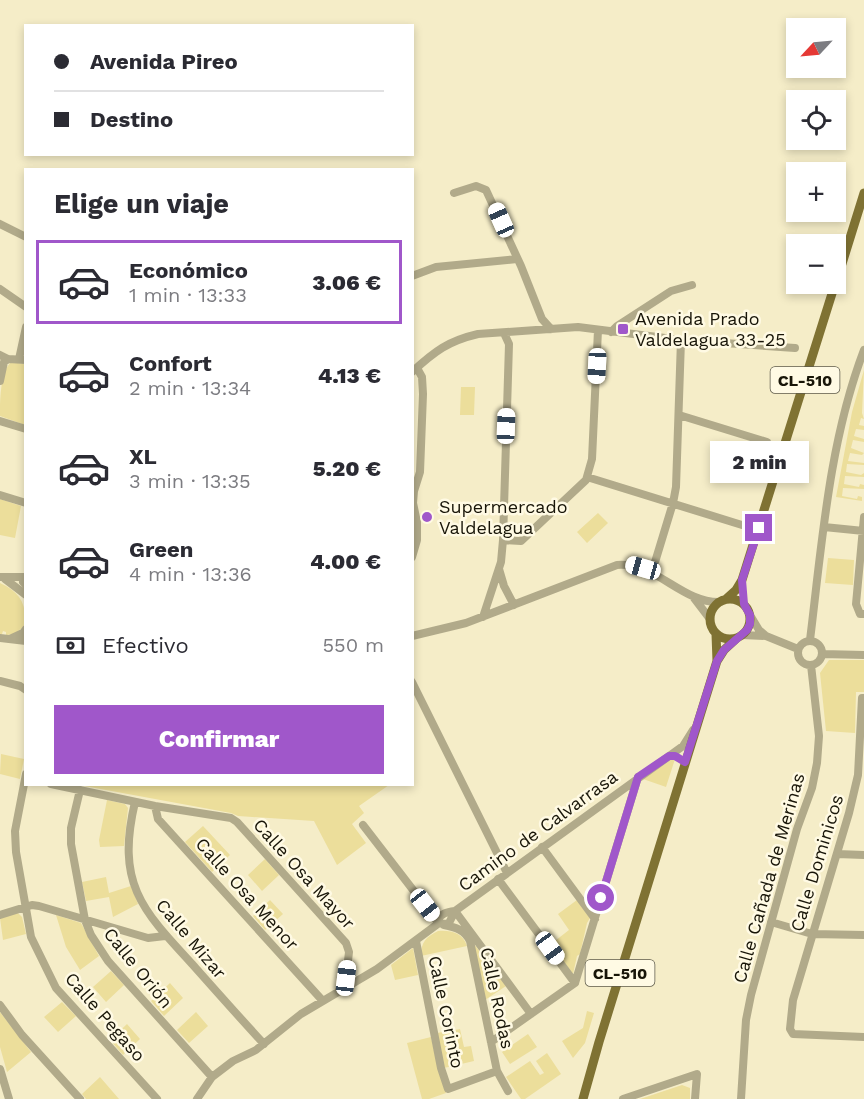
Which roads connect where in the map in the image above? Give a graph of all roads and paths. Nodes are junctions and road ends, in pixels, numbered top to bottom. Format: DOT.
graph roads {
  1 [pos="454,193"];
  2 [pos="864,193"];
  3 [pos="0,224"];
  4 [pos="24,236"];
  5 [pos="846,251"];
  6 [pos="517,258"];
  7 [pos="414,275"];
  8 [pos="692,285"];
  9 [pos="0,290"];
  10 [pos="833,294"];
  11 [pos="24,306"];
  12 [pos="632,316"];
  13 [pos="542,319"];
  14 [pos="551,329"];
  15 [pos="535,330"];
  16 [pos="598,330"];
  17 [pos="520,331"];
  18 [pos="611,332"];
  19 [pos="504,333"];
  20 [pos="631,335"];
  21 [pos="681,340"];
  22 [pos="24,343"];
  23 [pos="509,344"];
  24 [pos="795,348"];
  25 [pos="864,350"];
  26 [pos="4,357"];
  27 [pos="22,359"];
  28 [pos="415,370"];
  29 [pos="0,381"];
  30 [pos="679,415"];
  31 [pos="0,421"];
  32 [pos="24,428"];
  33 [pos="767,442"];
  34 [pos="587,477"];
  35 [pos="414,488"];
  36 [pos="0,495"];
  37 [pos="24,502"];
  38 [pos="674,503"];
  39 [pos="415,515"];
  40 [pos="864,517"];
  41 [pos="742,525"];
  42 [pos="824,527"];
  43 [pos="863,531"];
  44 [pos="504,540"];
  45 [pos="414,550"];
  46 [pos="499,569"];
  47 [pos="652,572"];
  48 [pos="2,578"];
  49 [pos="742,580"];
  50 [pos="24,581"];
  51 [pos="493,584"];
  52 [pos="503,584"];
  53 [pos="24,594"];
  54 [pos="693,597"];
  55 [pos="723,600"];
  56 [pos="744,604"];
  57 [pos="514,605"];
  58 [pos="862,614"];
  59 [pos="750,615"];
  60 [pos="483,617"];
  61 [pos="710,620"];
  62 [pos="24,634"];
  63 [pos="716,634"];
  64 [pos="414,636"];
  65 [pos="766,636"];
  66 [pos="739,637"];
  67 [pos="4,639"];
  68 [pos="810,640"];
  69 [pos="798,649"];
  70 [pos="822,654"];
  71 [pos="864,655"];
  72 [pos="717,661"];
  73 [pos="811,665"];
  74 [pos="0,681"];
  75 [pos="414,686"];
  76 [pos="24,689"];
  77 [pos="863,698"];
  78 [pos="698,721"];
  79 [pos="669,756"];
  80 [pos="685,762"];
  81 [pos="861,775"];
  82 [pos="638,777"];
  83 [pos="24,782"];
  84 [pos="61,786"];
  85 [pos="80,790"];
  86 [pos="619,791"];
  87 [pos="135,802"];
  88 [pos="631,805"];
  89 [pos="155,806"];
  90 [pos="363,825"];
  91 [pos="542,847"];
  92 [pos="837,854"];
  93 [pos="864,855"];
  94 [pos="507,873"];
  95 [pos="498,879"];
  96 [pos="25,907"];
  97 [pos="453,913"];
  98 [pos="0,915"];
  99 [pos="595,919"];
  100 [pos="85,920"];
  101 [pos="771,922"];
  102 [pos="440,923"];
  103 [pos="469,934"];
  104 [pos="812,934"];
  105 [pos="864,935"];
  106 [pos="165,936"];
  107 [pos="416,941"];
  108 [pos="575,983"];
  109 [pos="329,993"];
  110 [pos="0,1005"];
  111 [pos="531,1014"];
  112 [pos="864,1037"];
  113 [pos="491,1042"];
  114 [pos="264,1044"];
  115 [pos="0,1069"];
  116 [pos="497,1071"];
  117 [pos="212,1077"];
  118 [pos="508,1090"];
  119 [pos="9,1099"];
  120 [pos="80,1099"];
  121 [pos="157,1099"];
  122 [pos="197,1099"];
  123 [pos="583,1099"];
  124 [pos="623,1099"];
  125 [pos="695,1099"];
  126 [pos="741,1099"];
  1 -- 6 [label="street"];
  2 -- 5 [label="main road, CL-510"];
  3 -- 4 [label="street"];
  6 -- 7 [label="street"];
  6 -- 13 [label="street"];
  8 -- 12 [label="street"];
  9 -- 11 [label="street"];
  10 -- 49 [label="main road, CL-510"];
  12 -- 18 [label="street"];
  12 -- 20 [label="street"];
  13 -- 14 [label="street"];
  13 -- 15 [label="street"];
  14 -- 15 [label="street"];
  14 -- 16 [label="street"];
  15 -- 17 [label="street"];
  16 -- 18 [label="street"];
  16 -- 34 [label="street"];
  17 -- 19 [label="street"];
  17 -- 23 [label="street"];
  18 -- 20 [label="street"];
  19 -- 23 [label="street"];
  19 -- 28 [label="street"];
  20 -- 21 [label="street"];
  21 -- 24 [label="street"];
  21 -- 30 [label="street"];
  22 -- 27 [label="street"];
  23 -- 44 [label="street"];
  25 -- 42 [label="street"];
  26 -- 27 [label="street"];
  26 -- 29 [label="street"];
  28 -- 35 [label="street"];
  30 -- 33 [label="street"];
  30 -- 38 [label="street"];
  31 -- 32 [label="street"];
  34 -- 38 [label="street"];
  34 -- 44 [label="street"];
  36 -- 37 [label="street"];
  38 -- 41 [label="street"];
  38 -- 47 [label="street"];
  39 -- 45 [label="street"];
  40 -- 43 [label="street"];
  42 -- 43 [label="street"];
  42 -- 68 [label="street"];
  43 -- 58 [label="street"];
  44 -- 46 [label="street"];
  46 -- 51 [label="street"];
  46 -- 52 [label="street"];
  47 -- 54 [label="street"];
  47 -- 57 [label="street"];
  48 -- 50 [label="street"];
  48 -- 53 [label="street"];
  49 -- 55 [label="main road, CL-510"];
  49 -- 56 [label="main road, CL-510"];
  51 -- 52 [label="street"];
  51 -- 60 [label="street"];
  52 -- 57 [label="street"];
  54 -- 55 [label="street"];
  54 -- 61 [label="street"];
  55 -- 56 [label="main road"];
  55 -- 61 [label="main road, CL-510"];
  56 -- 59 [label="main road, CL-510"];
  57 -- 60 [label="street"];
  59 -- 65 [label="street"];
  59 -- 66 [label="main road, CL-510"];
  60 -- 64 [label="street"];
  61 -- 63 [label="main road, CL-510"];
  62 -- 67 [label="street"];
  63 -- 66 [label="main road"];
  63 -- 72 [label="main road, CL-510"];
  65 -- 66 [label="street"];
  65 -- 69 [label="street"];
  66 -- 72 [label="main road, CL-510"];
  68 -- 69 [label="street"];
  68 -- 70 [label="street"];
  69 -- 73 [label="street"];
  70 -- 71 [label="street"];
  70 -- 73 [label="street"];
  72 -- 78 [label="main road, CL-510"];
  73 -- 101 [label="street, Calle Cañada de Merinas"];
  74 -- 76 [label="street"];
  75 -- 94 [label="street"];
  77 -- 81 [label="street, Calle Dominicos"];
  78 -- 79 [label="street, Camino de Calvarrasa"];
  78 -- 80 [label="main road, CL-510"];
  79 -- 80 [label="street"];
  79 -- 82 [label="street, Camino de Calvarrasa"];
  80 -- 123 [label="main road, CL-510"];
  81 -- 92 [label="street, Calle Dominicos"];
  82 -- 86 [label="street, Camino de Calvarrasa"];
  82 -- 88 [label="street"];
  83 -- 96 [label="street, Calle Pegaso"];
  84 -- 85 [label="street"];
  85 -- 87 [label="street"];
  85 -- 100 [label="street, Calle Orión"];
  86 -- 88 [label="street"];
  86 -- 91 [label="street, Camino de Calvarrasa"];
  87 -- 89 [label="street"];
  87 -- 106 [label="street, Calle Mizar"];
  88 -- 99 [label="street"];
  89 -- 109 [label="street, Calle Osa Menor"];
  89 -- 109 [label="street, Calle Osa Mayor"];
  90 -- 102 [label="street"];
  91 -- 94 [label="street, Camino de Calvarrasa"];
  91 -- 99 [label="street"];
  92 -- 93 [label="street"];
  92 -- 104 [label="street, Calle Dominicos"];
  94 -- 95 [label="street, Camino de Calvarrasa"];
  95 -- 97 [label="street, Camino de Calvarrasa"];
  95 -- 108 [label="street"];
  96 -- 98 [label="street"];
  96 -- 100 [label="street"];
  96 -- 121 [label="street, Calle Pegaso"];
  97 -- 102 [label="street, Camino de Calvarrasa"];
  97 -- 103 [label="street"];
  99 -- 108 [label="street"];
  100 -- 106 [label="street"];
  100 -- 117 [label="street, Calle Orión"];
  101 -- 104 [label="street"];
  101 -- 126 [label="street, Calle Cañada de Merinas"];
  102 -- 103 [label="street, Calle Rodas"];
  102 -- 107 [label="street"];
  103 -- 111 [label="street"];
  103 -- 113 [label="street, Calle Rodas"];
  104 -- 105 [label="street"];
  104 -- 112 [label="street, Calle Dominicos"];
  106 -- 114 [label="street, Calle Mizar"];
  107 -- 109 [label="street"];
  107 -- 116 [label="street, Calle Corinto"];
  108 -- 111 [label="street"];
  109 -- 114 [label="street"];
  110 -- 120 [label="street"];
  111 -- 113 [label="street"];
  113 -- 116 [label="street, Calle Rodas"];
  114 -- 117 [label="street"];
  115 -- 119 [label="street"];
  116 -- 118 [label="street, Calle Rodas"];
  117 -- 122 [label="street"];
  124 -- 125 [label="street"];
}
